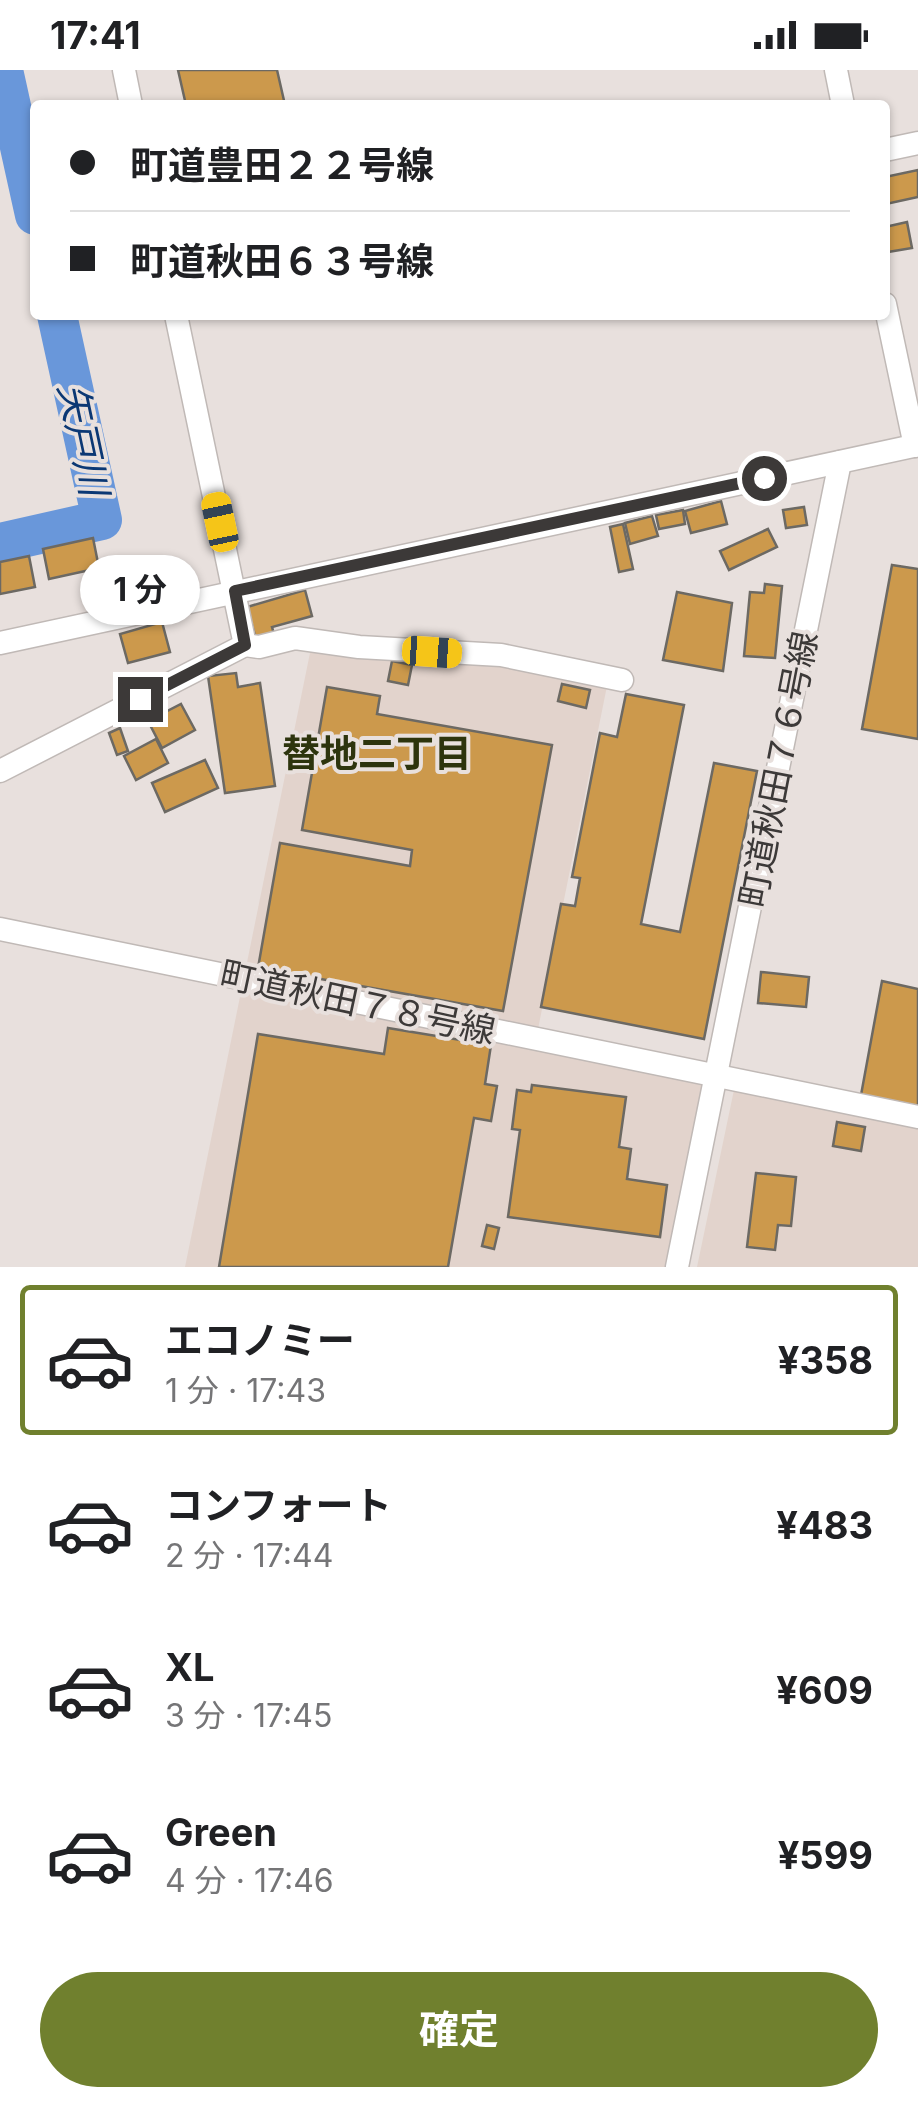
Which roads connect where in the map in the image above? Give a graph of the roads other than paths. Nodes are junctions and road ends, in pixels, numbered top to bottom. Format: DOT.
graph roads {
  1 [pos="124,70"];
  2 [pos="836,70"];
  3 [pos="130,100"];
  4 [pos="842,100"];
  5 [pos="918,143"];
  6 [pos="890,149"];
  7 [pos="918,158"];
  8 [pos="890,164"];
  9 [pos="179,320"];
  10 [pos="889,320"];
  11 [pos="917,445"];
  12 [pos="840,462"];
  13 [pos="235,591"];
  14 [pos="0,643"];
  15 [pos="245,645"];
  16 [pos="622,680"];
  17 [pos="0,772"];
  18 [pos="1,932"];
  19 [pos="716,1076"];
  20 [pos="918,1117"];
  21 [pos="677,1267"];
  1 -- 3 [label="street"];
  2 -- 4 [label="street"];
  5 -- 6 [label="street"];
  7 -- 8 [label="street"];
  9 -- 13 [label="street"];
  10 -- 11 [label="street"];
  11 -- 12 [label="street"];
  12 -- 13 [label="street"];
  12 -- 19 [label="street, 町道秋田７６号線"];
  13 -- 14 [label="street"];
  13 -- 15 [label="street"];
  15 -- 16 [label="street"];
  15 -- 17 [label="street"];
  18 -- 19 [label="street, 町道秋田７８号線"];
  19 -- 20 [label="street, 町道秋田７８号線"];
  19 -- 21 [label="street, 町道秋田７６号線"];
}
